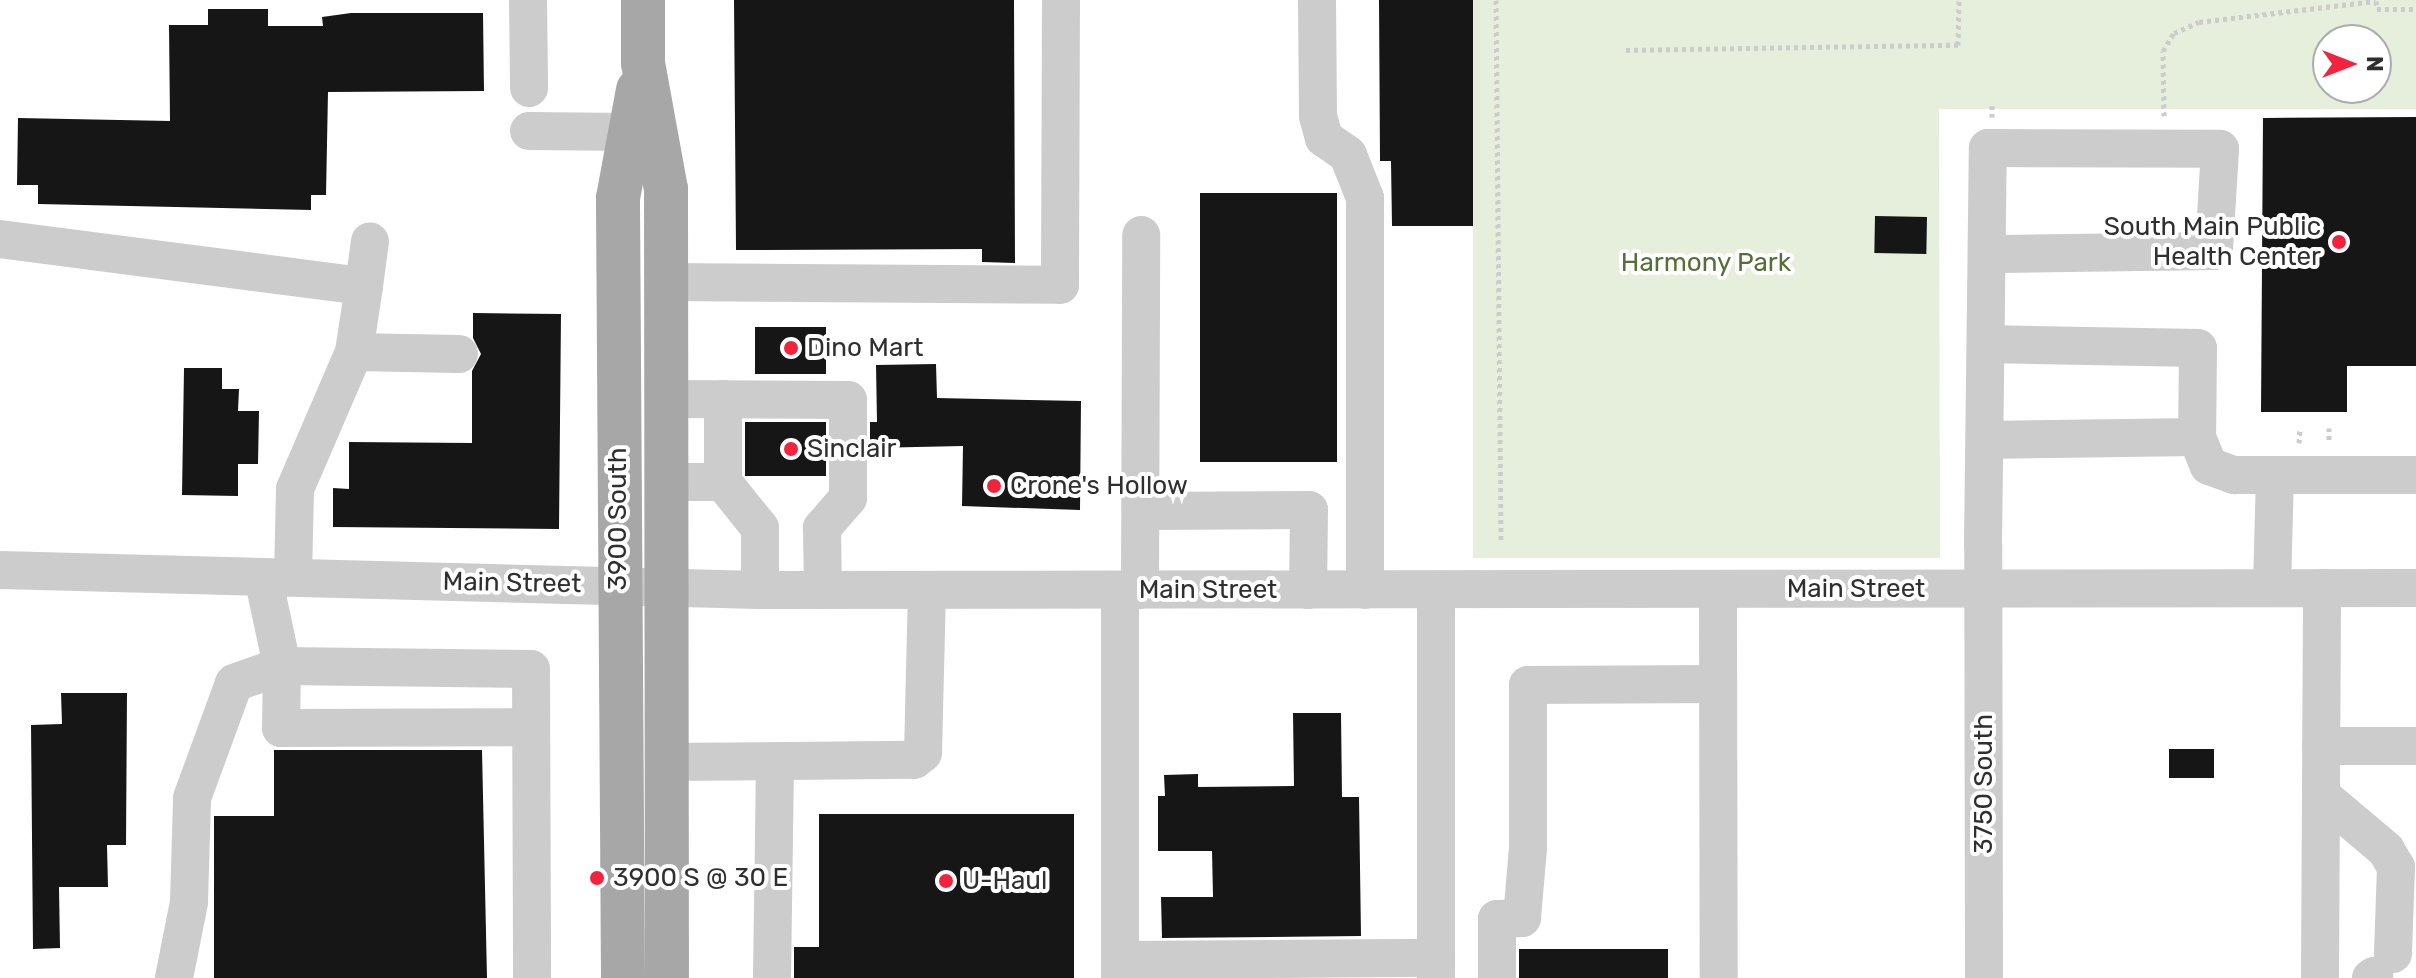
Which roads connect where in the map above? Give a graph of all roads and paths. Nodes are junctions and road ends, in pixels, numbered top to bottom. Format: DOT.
graph roads {
  1 [pos="528,0"];
  2 [pos="643,0"];
  3 [pos="1061,0"];
  4 [pos="1317,0"];
  5 [pos="1496,0"];
  6 [pos="1959,0"];
  7 [pos="2416,9"];
  8 [pos="1626,50"];
  9 [pos="643,63"];
  10 [pos="529,88"];
  11 [pos="2164,102"];
  12 [pos="529,131"];
  13 [pos="630,132"];
  14 [pos="1141,235"];
  15 [pos="0,239"];
  16 [pos="370,241"];
  17 [pos="1987,254"];
  18 [pos="667,282"];
  19 [pos="364,286"];
  20 [pos="1986,344"];
  21 [pos="354,352"];
  22 [pos="459,354"];
  23 [pos="668,399"];
  24 [pos="723,399"];
  25 [pos="2197,437"];
  26 [pos="1985,440"];
  27 [pos="2275,475"];
  28 [pos="2416,475"];
  29 [pos="668,482"];
  30 [pos="723,482"];
  31 [pos="1141,511"];
  32 [pos="760,528"];
  33 [pos="822,528"];
  34 [pos="1501,542"];
  35 [pos="0,570"];
  36 [pos="278,577"];
  37 [pos="618,586"];
  38 [pos="666,588"];
  39 [pos="2272,588"];
  40 [pos="2322,588"];
  41 [pos="2416,588"];
  42 [pos="1718,589"];
  43 [pos="1984,589"];
  44 [pos="760,590"];
  45 [pos="823,590"];
  46 [pos="927,590"];
  47 [pos="1130,590"];
  48 [pos="1308,590"];
  49 [pos="1365,590"];
  50 [pos="1436,590"];
  51 [pos="282,666"];
  52 [pos="1718,684"];
  53 [pos="531,727"];
  54 [pos="2321,746"];
  55 [pos="2416,746"];
  56 [pos="665,762"];
  57 [pos="775,762"];
  58 [pos="2321,795"];
  59 [pos="1436,968"];
  60 [pos="1120,969"];
  61 [pos="2379,969"];
  62 [pos="174,978"];
  63 [pos="532,978"];
  64 [pos="623,978"];
  65 [pos="667,978"];
  66 [pos="772,978"];
  67 [pos="1497,978"];
  68 [pos="1719,978"];
  69 [pos="1984,978"];
  70 [pos="2320,978"];
  1 -- 10 [label="street"];
  2 -- 9 [label="main road, 3900 South"];
  3 -- 18 [label="street"];
  4 -- 49 [label="street"];
  5 -- 34 [label="path"];
  6 -- 8 [label="path"];
  7 -- 11 [label="path"];
  9 -- 13 [label="main road, 3900 South"];
  9 -- 18 [label="main road, 3900 South"];
  12 -- 13 [label="street"];
  13 -- 37 [label="main road, 3900 South"];
  14 -- 31 [label="street"];
  15 -- 19 [label="street"];
  16 -- 19 [label="street"];
  17 -- 17 [label="street, 3750 South"];
  17 -- 20 [label="street, 3750 South"];
  18 -- 23 [label="main road, 3900 South"];
  19 -- 21 [label="street"];
  20 -- 25 [label="street"];
  20 -- 26 [label="street, 3750 South"];
  21 -- 22 [label="street"];
  21 -- 36 [label="street"];
  23 -- 24 [label="street"];
  23 -- 29 [label="main road, 3900 South"];
  24 -- 30 [label="street"];
  24 -- 33 [label="street"];
  25 -- 26 [label="street"];
  25 -- 27 [label="street"];
  26 -- 43 [label="street, 3750 South"];
  27 -- 28 [label="street"];
  27 -- 39 [label="street"];
  29 -- 30 [label="street"];
  29 -- 38 [label="main road, 3900 South"];
  30 -- 32 [label="street"];
  31 -- 47 [label="street"];
  31 -- 48 [label="street"];
  32 -- 33 [label="street"];
  32 -- 44 [label="street"];
  33 -- 45 [label="street"];
  35 -- 36 [label="street, Main Street"];
  36 -- 37 [label="street, Main Street"];
  36 -- 51 [label="street"];
  37 -- 38 [label="street, Main Street"];
  37 -- 64 [label="main road, 3900 South"];
  38 -- 44 [label="street, Main Street"];
  38 -- 56 [label="main road, 3900 South"];
  39 -- 40 [label="street, Main Street"];
  39 -- 43 [label="street, Main Street"];
  40 -- 41 [label="street, Main Street"];
  40 -- 54 [label="street"];
  42 -- 43 [label="street, Main Street"];
  42 -- 50 [label="street, Main Street"];
  42 -- 52 [label="street"];
  43 -- 69 [label="street, 3750 South"];
  44 -- 45 [label="street, Main Street"];
  45 -- 46 [label="street, Main Street"];
  46 -- 47 [label="street, Main Street"];
  46 -- 57 [label="street"];
  47 -- 48 [label="street, Main Street"];
  47 -- 60 [label="street"];
  48 -- 49 [label="street, Main Street"];
  49 -- 50 [label="street, Main Street"];
  50 -- 59 [label="street"];
  51 -- 53 [label="street"];
  51 -- 53 [label="street"];
  51 -- 62 [label="street"];
  52 -- 67 [label="street"];
  52 -- 68 [label="street"];
  53 -- 63 [label="street"];
  54 -- 55 [label="street"];
  54 -- 58 [label="street"];
  56 -- 57 [label="street"];
  56 -- 65 [label="main road, 3900 South"];
  57 -- 66 [label="street"];
  58 -- 61 [label="street"];
  58 -- 70 [label="street"];
  59 -- 60 [label="street"];
}
